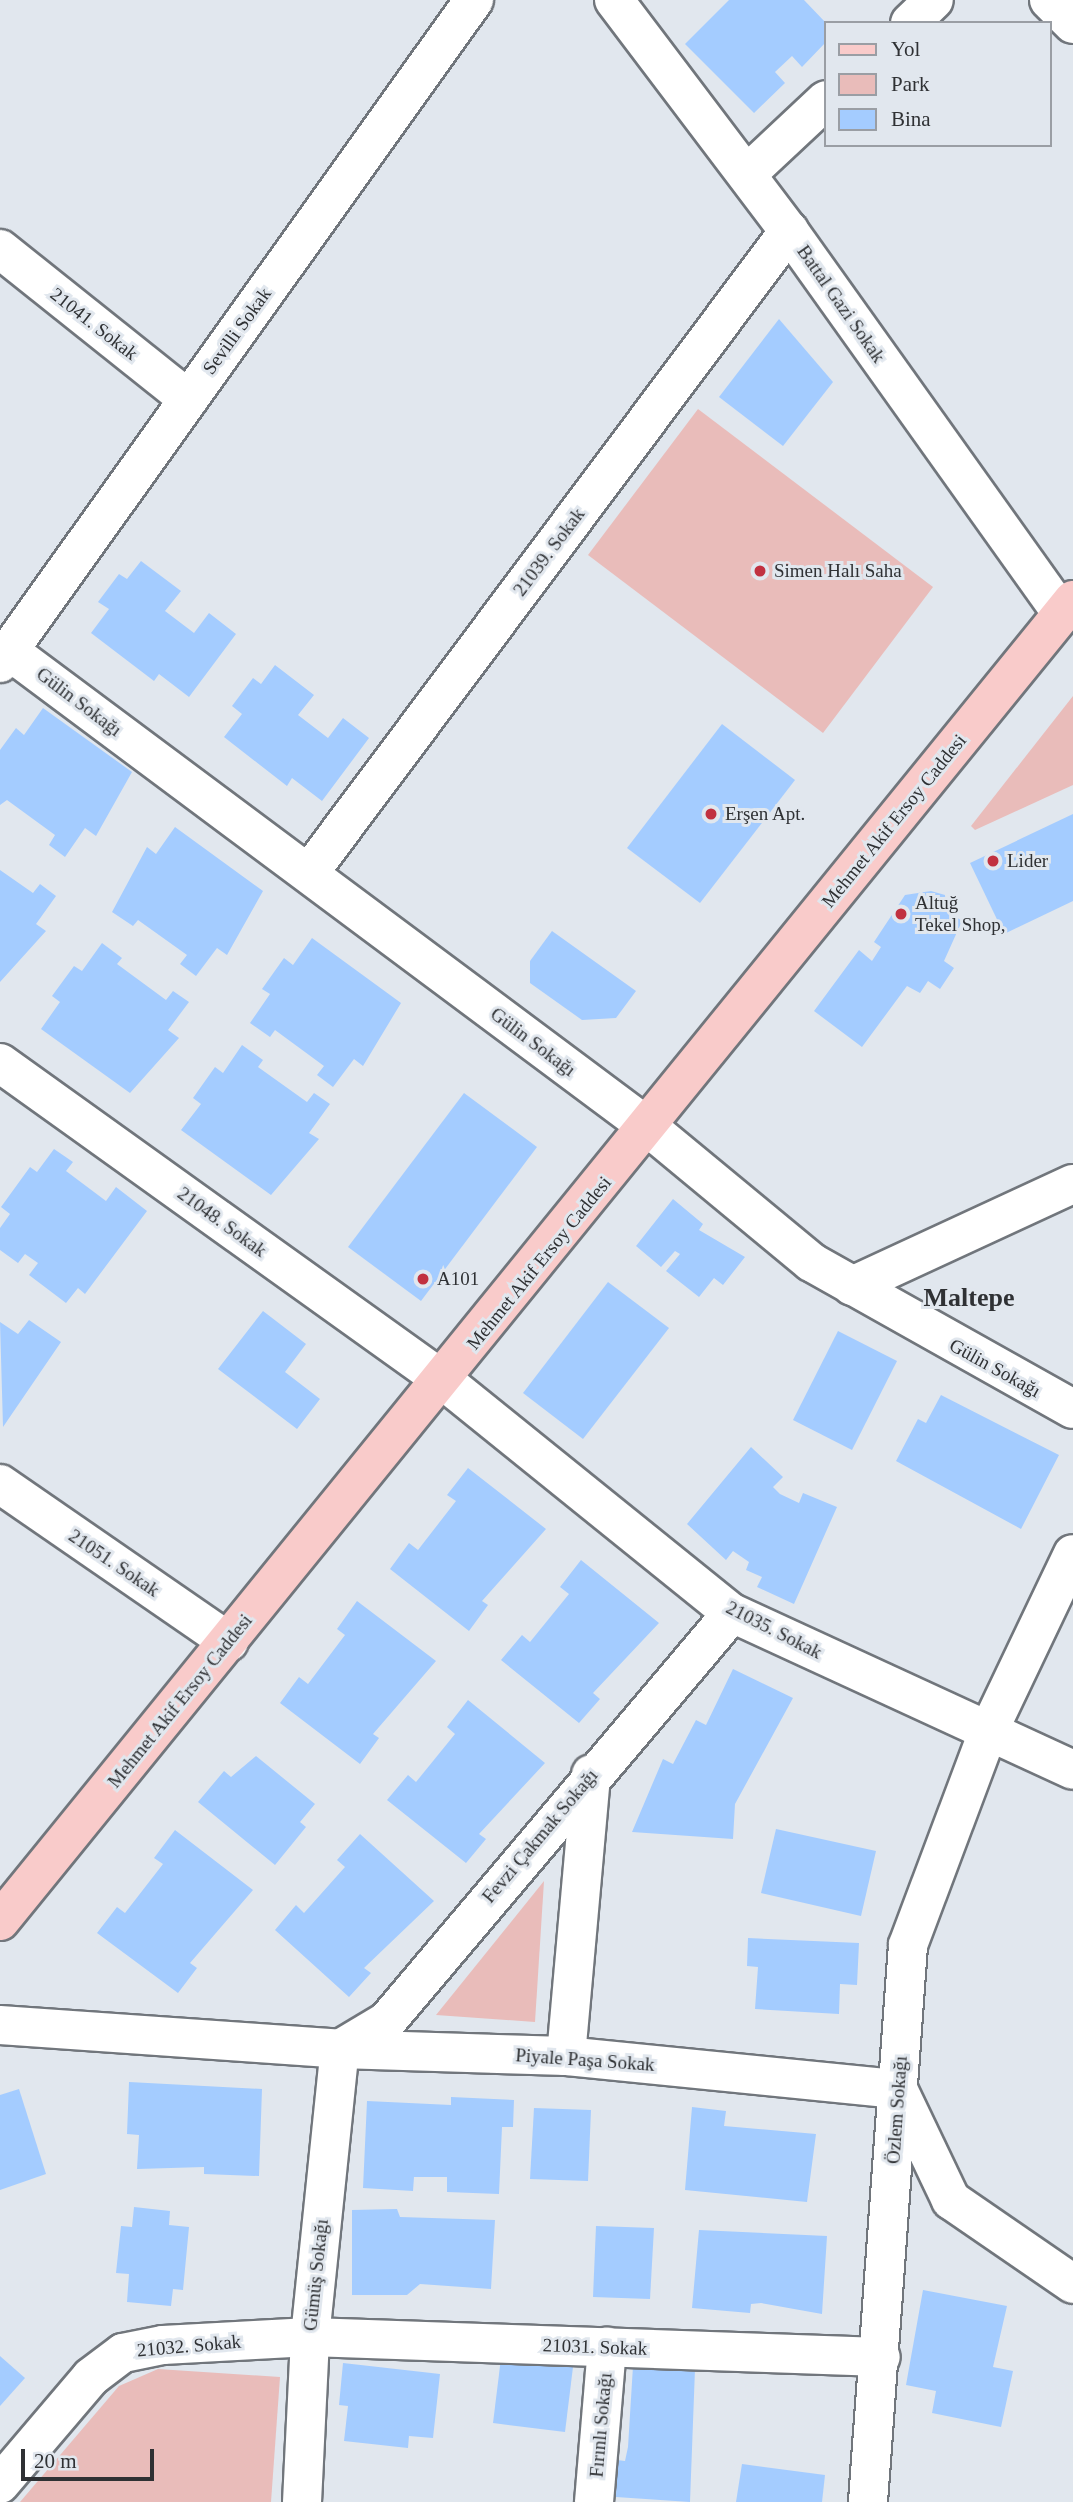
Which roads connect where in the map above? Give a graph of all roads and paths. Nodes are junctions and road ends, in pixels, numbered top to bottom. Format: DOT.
graph roads {
  1 [pos="474,0"];
  2 [pos="614,0"];
  3 [pos="934,0"];
  4 [pos="1049,0"];
  5 [pos="912,21"];
  6 [pos="1073,24"];
  7 [pos="824,102"];
  8 [pos="747,174"];
  9 [pos="789,231"];
  10 [pos="0,249"];
  11 [pos="188,398"];
  12 [pos="1067,607"];
  13 [pos="4,657"];
  14 [pos="309,873"];
  15 [pos="0,1063"];
  16 [pos="648,1127"];
  17 [pos="1073,1184"];
  18 [pos="852,1286"];
  19 [pos="444,1381"];
  20 [pos="1073,1409"];
  21 [pos="0,1484"];
  22 [pos="1073,1554"];
  23 [pos="732,1613"];
  24 [pos="229,1642"];
  25 [pos="988,1732"];
  26 [pos="1073,1770"];
  27 [pos="591,1774"];
  28 [pos="0,1921"];
  29 [pos="0,2025"];
  30 [pos="340,2049"];
  31 [pos="566,2056"];
  32 [pos="898,2089"];
  33 [pos="1073,2284"];
  34 [pos="310,2337"];
  35 [pos="607,2347"];
  36 [pos="881,2357"];
  37 [pos="0,2484"];
  38 [pos="302,2502"];
  39 [pos="594,2502"];
  40 [pos="868,2502"];
  1 -- 11 [label="street, Sevilli Sokak"];
  2 -- 8 [label="street, Battal Gazi Sokak"];
  3 -- 5 [label="street"];
  4 -- 6 [label="street"];
  7 -- 8 [label="street"];
  8 -- 9 [label="street, Battal Gazi Sokak"];
  9 -- 12 [label="street, Battal Gazi Sokak"];
  9 -- 14 [label="street, 21039. Sokak"];
  10 -- 11 [label="street, 21041. Sokak"];
  11 -- 13 [label="street, Sevilli Sokak"];
  12 -- 16 [label="main road, Mehmet Akif Ersoy Caddesi"];
  13 -- 14 [label="street, Gülin Sokağı"];
  14 -- 16 [label="street, Gülin Sokağı"];
  15 -- 19 [label="street, 21048. Sokak"];
  16 -- 18 [label="street, Gülin Sokağı"];
  16 -- 19 [label="main road, Mehmet Akif Ersoy Caddesi"];
  17 -- 18 [label="street"];
  18 -- 20 [label="street, Gülin Sokağı"];
  19 -- 23 [label="street, 21035. Sokak"];
  19 -- 24 [label="main road, Mehmet Akif Ersoy Caddesi"];
  21 -- 24 [label="street, 21051. Sokak"];
  22 -- 25 [label="street, Özlem Sokağı"];
  23 -- 25 [label="street, 21035. Sokak"];
  23 -- 27 [label="street, Fevzi Çakmak Sokağı"];
  24 -- 28 [label="main road, Mehmet Akif Ersoy Caddesi"];
  25 -- 26 [label="street, 21035. Sokak"];
  25 -- 32 [label="street, Özlem Sokağı"];
  27 -- 30 [label="street, Fevzi Çakmak Sokağı"];
  27 -- 31 [label="street"];
  29 -- 30 [label="street, Piyale Paşa Sokak"];
  30 -- 31 [label="street, Piyale Paşa Sokak"];
  30 -- 34 [label="street, Gümüş Sokağı"];
  31 -- 32 [label="street, Piyale Paşa Sokak"];
  32 -- 33 [label="street"];
  32 -- 36 [label="street, Özlem Sokağı"];
  34 -- 35 [label="street, 21031. Sokak"];
  34 -- 37 [label="street, 21032. Sokak"];
  34 -- 38 [label="street, Gümüş Sokağı"];
  35 -- 36 [label="street, 21031. Sokak"];
  35 -- 39 [label="street, Fırınlı Sokağı"];
  36 -- 40 [label="street, Özlem Sokağı"];
}
